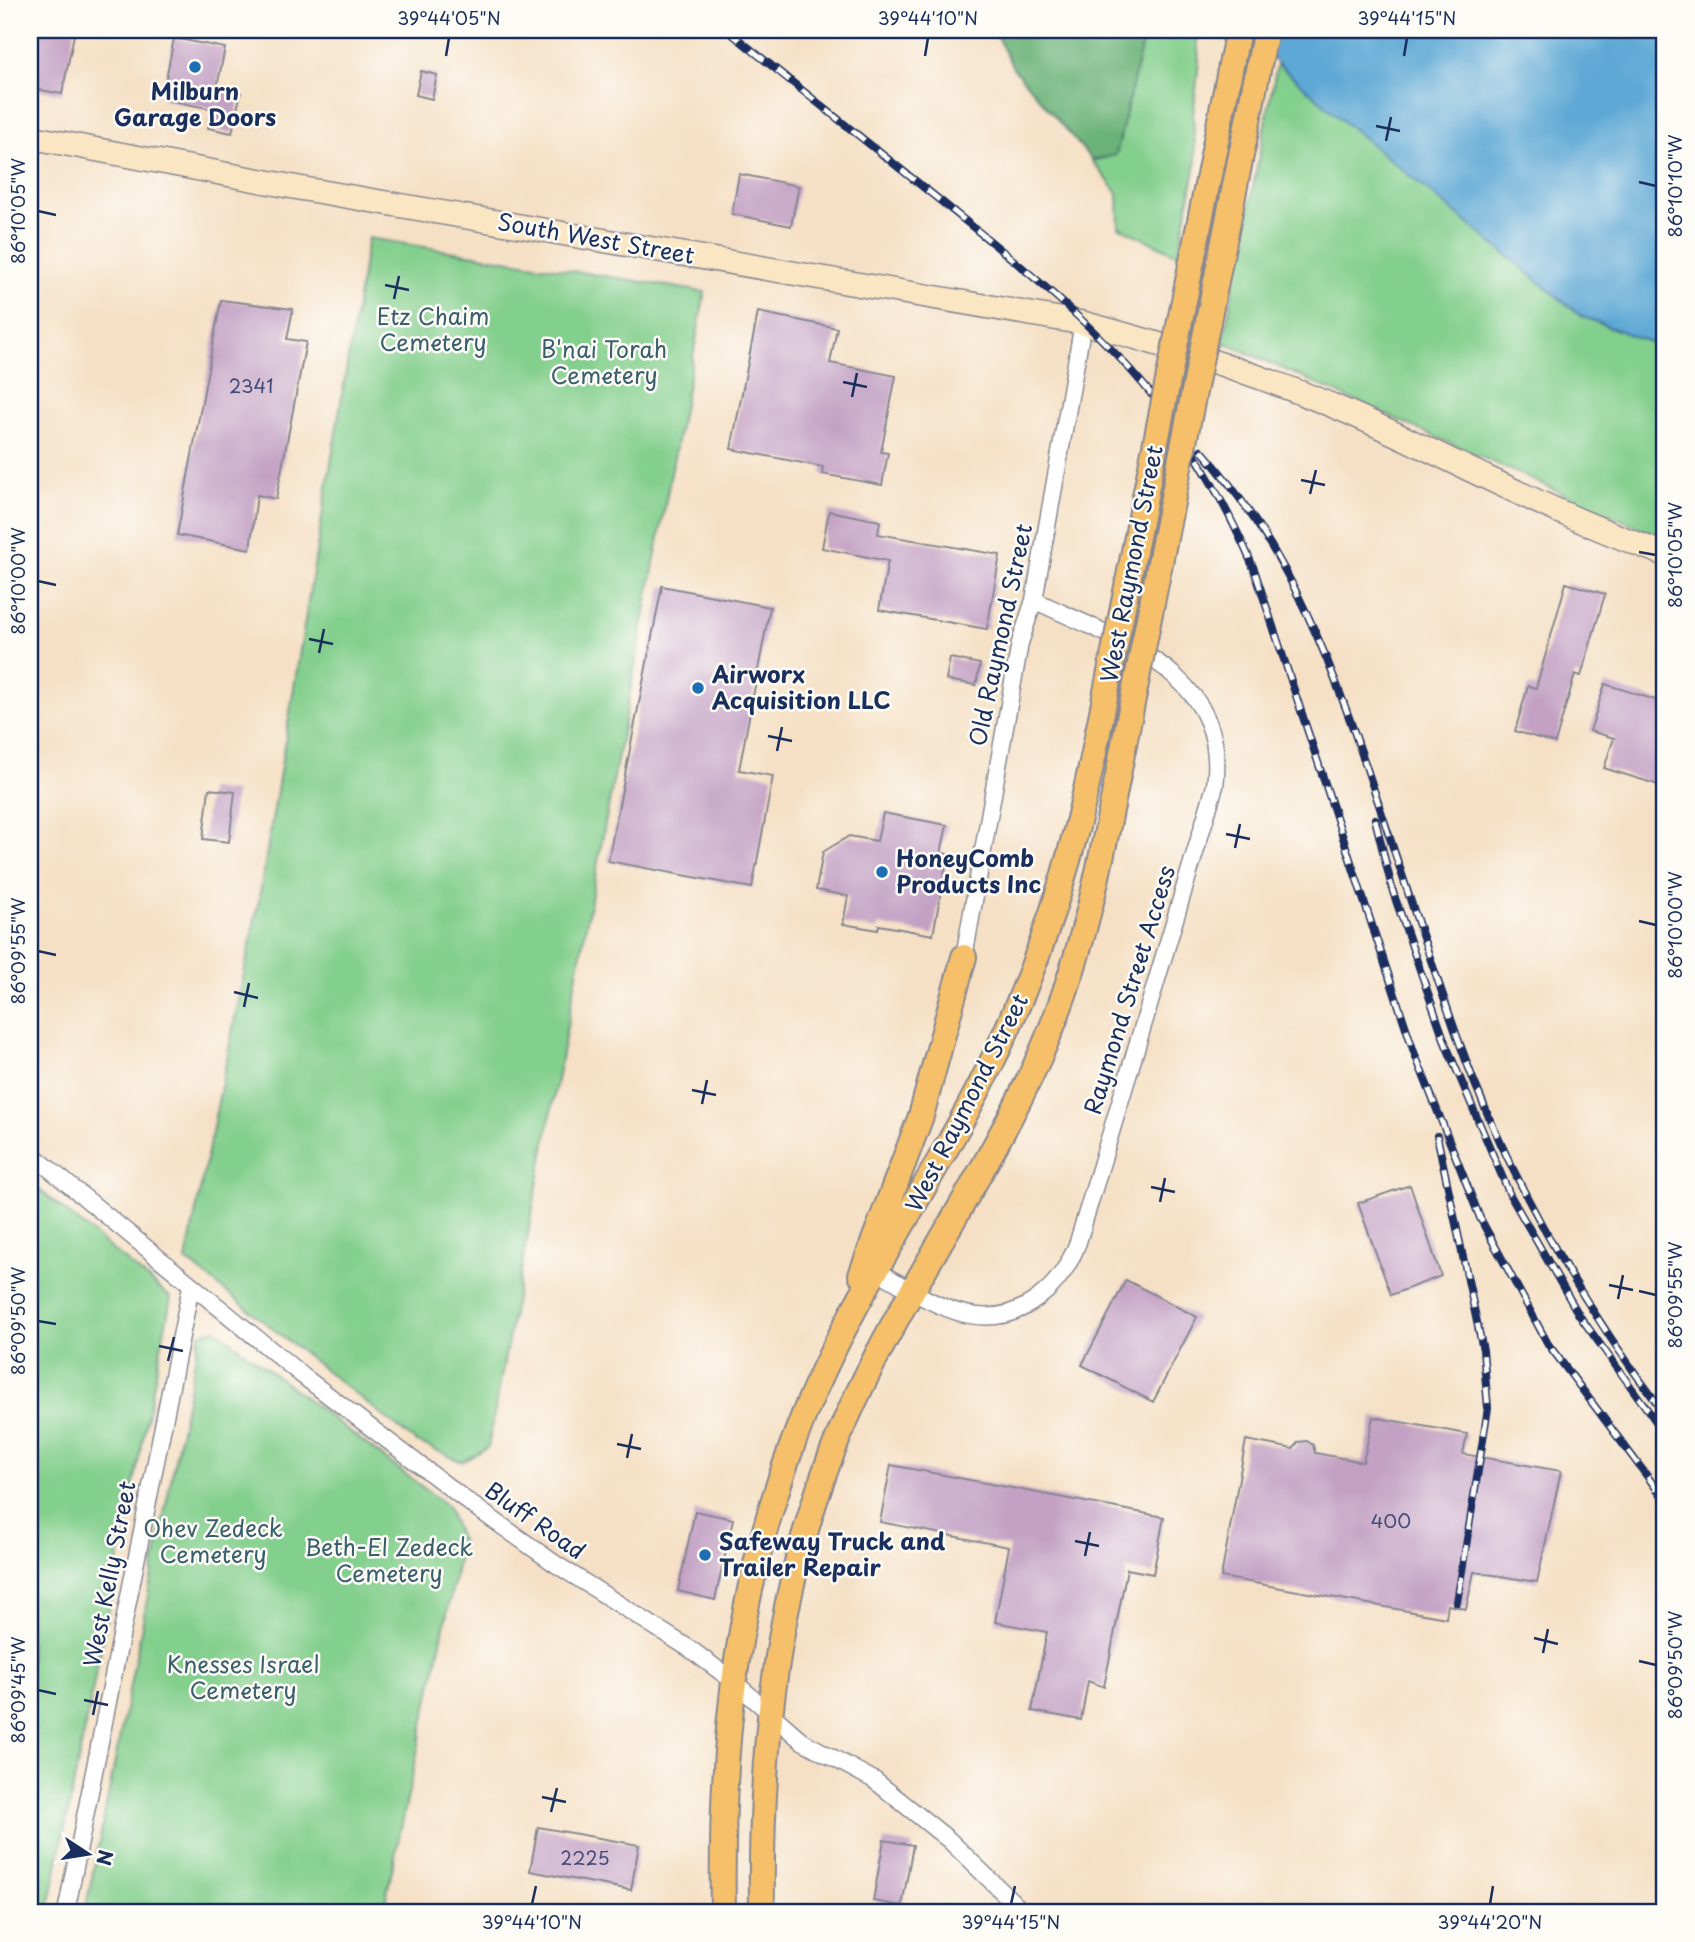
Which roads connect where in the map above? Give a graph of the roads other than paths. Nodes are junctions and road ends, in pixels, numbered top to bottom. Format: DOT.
graph roads {
  1 [pos="1238,30"];
  2 [pos="1266,30"];
  3 [pos="30,138"];
  4 [pos="1083,323"];
  5 [pos="1665,554"];
  6 [pos="1034,600"];
  7 [pos="964,957"];
  8 [pos="30,1153"];
  9 [pos="877,1271"];
  10 [pos="191,1286"];
  11 [pos="912,1291"];
  12 [pos="839,1339"];
  13 [pos="732,1680"];
  14 [pos="769,1711"];
  15 [pos="66,1912"];
  16 [pos="723,1912"];
  17 [pos="762,1912"];
  18 [pos="1023,1912"];
  1 -- 9 [label="main road, West Raymond Street, bridge"];
  2 -- 11 [label="main road, West Raymond Street, bridge"];
  3 -- 4 [label="main road, South West Street"];
  4 -- 5 [label="main road, South West Street"];
  4 -- 6 [label="street, Old Raymond Street"];
  6 -- 7 [label="street, Old Raymond Street"];
  6 -- 11 [label="street, Raymond Street Access"];
  7 -- 12 [label="main road"];
  8 -- 10 [label="street, Bluff Road"];
  9 -- 11 [label="street, Raymond Street Access"];
  9 -- 12 [label="main road, West Raymond Street"];
  10 -- 13 [label="street, Bluff Road"];
  10 -- 15 [label="street, West Kelly Street"];
  11 -- 14 [label="main road, West Raymond Street"];
  12 -- 13 [label="main road, West Raymond Street"];
  13 -- 14 [label="street, Bluff Road"];
  13 -- 16 [label="main road, West Raymond Street"];
  14 -- 17 [label="main road, West Raymond Street"];
  14 -- 18 [label="street, Bluff Road"];
}
